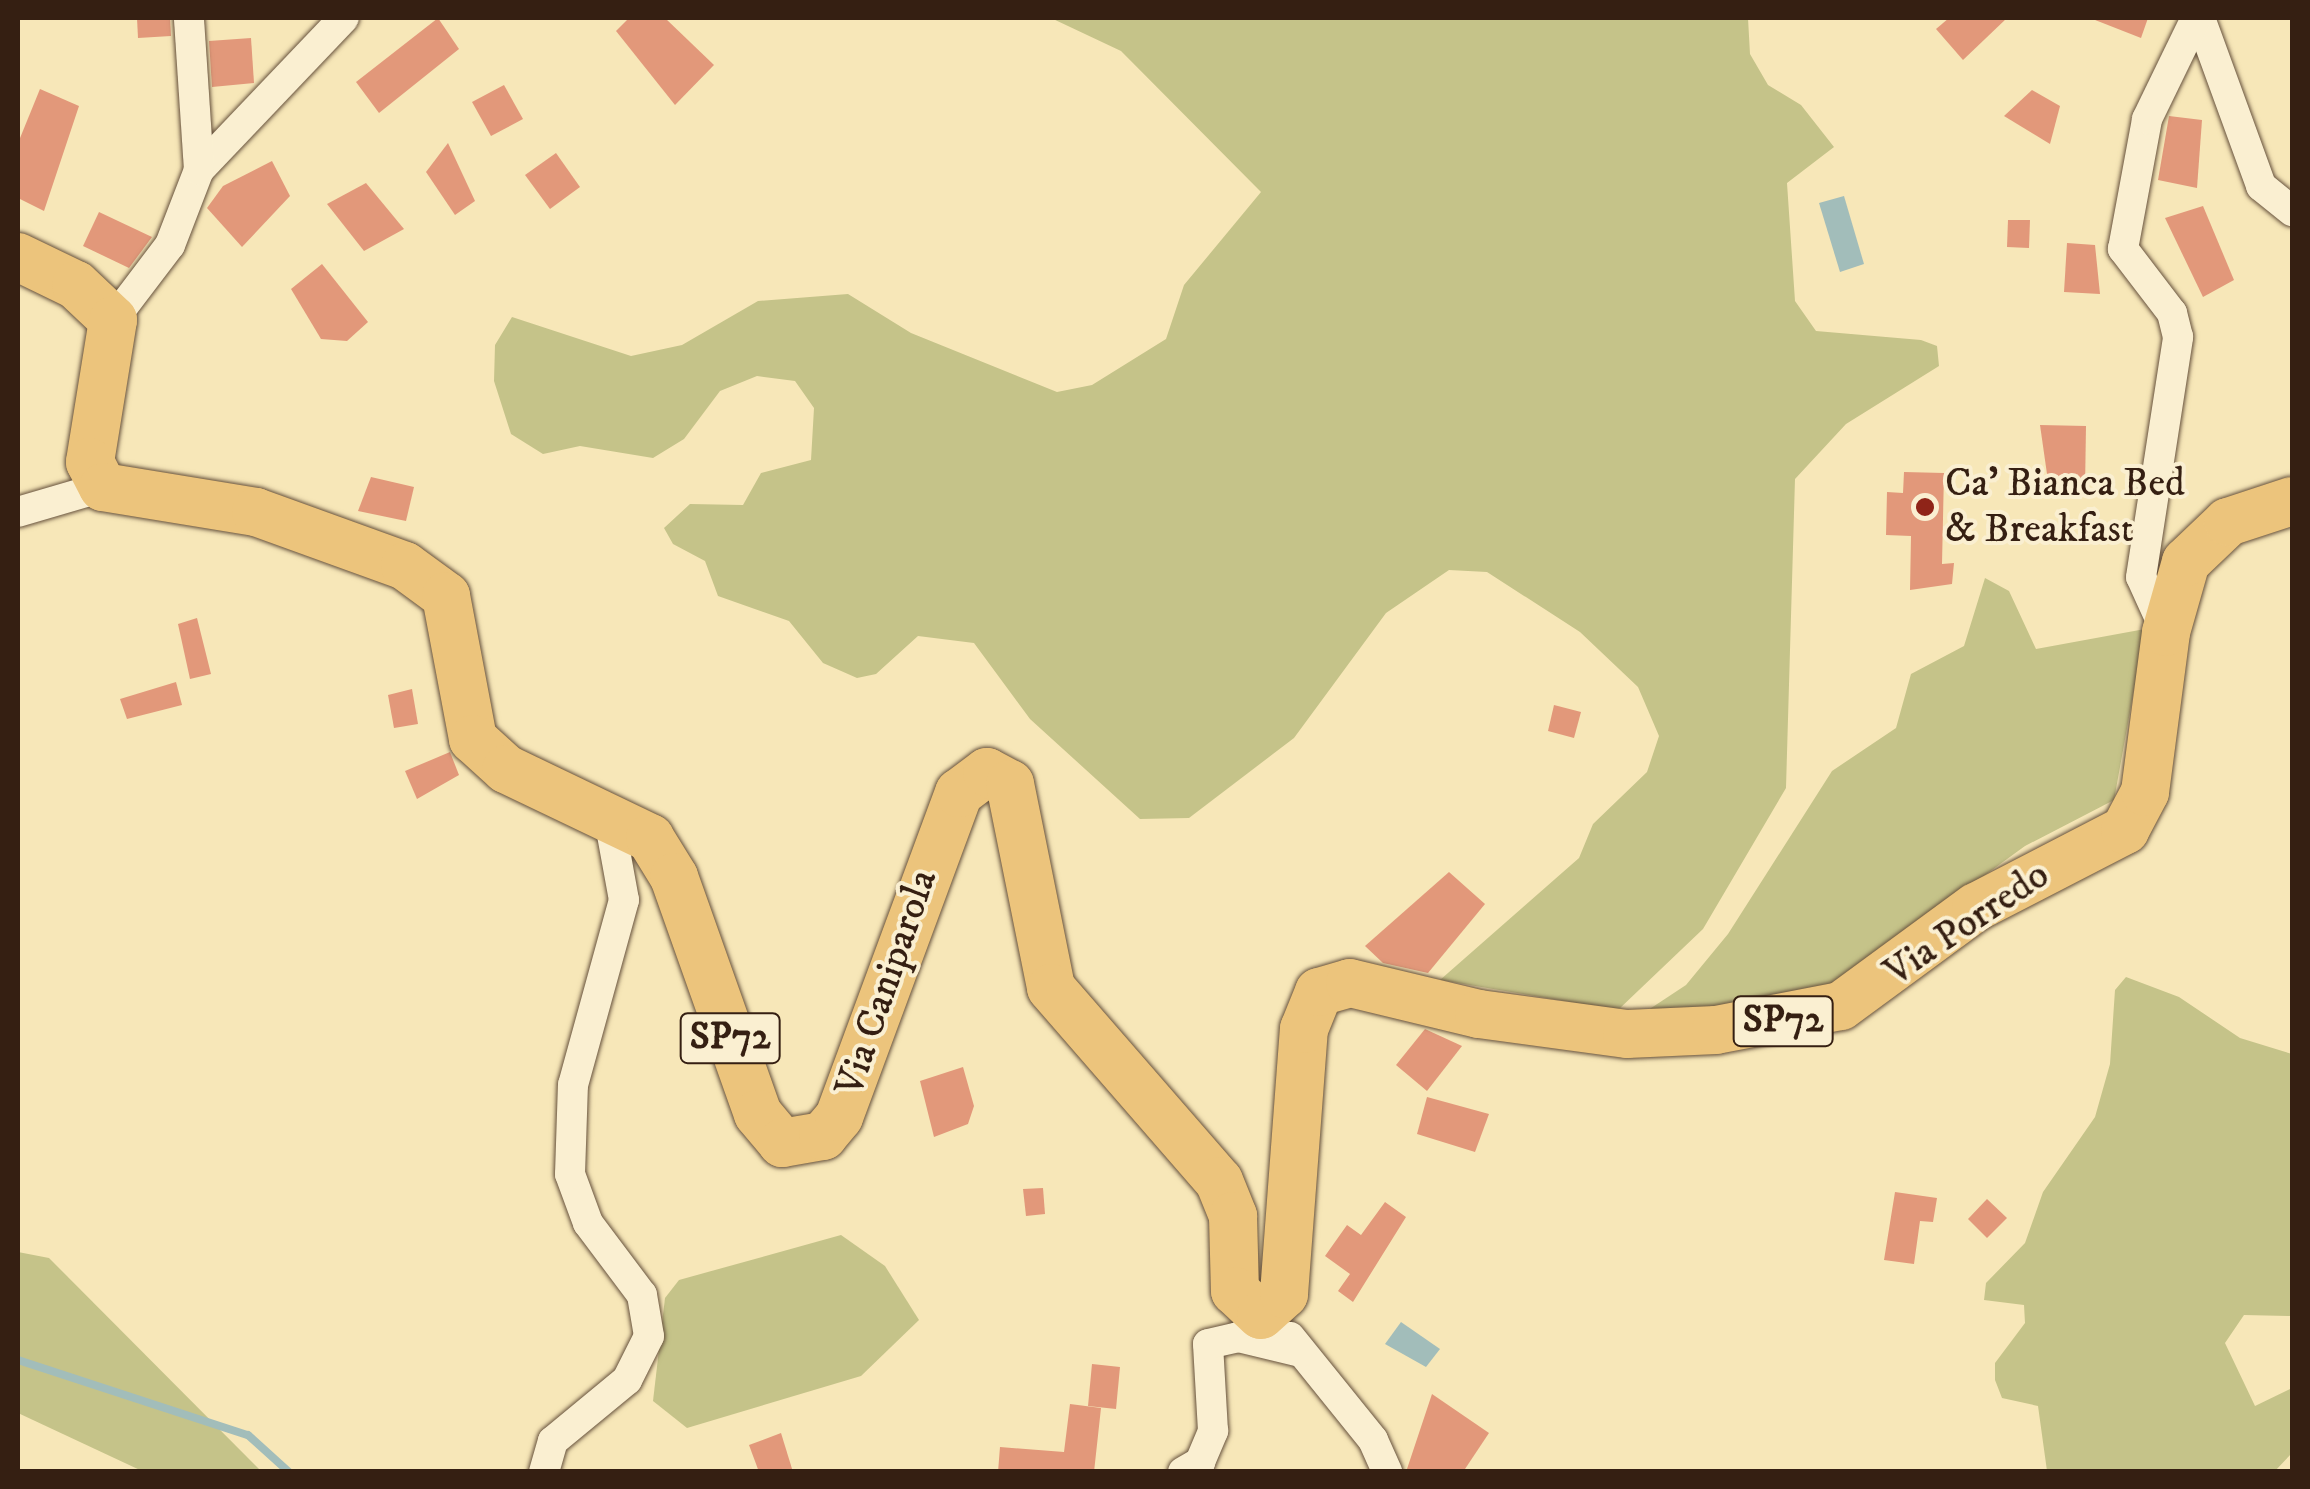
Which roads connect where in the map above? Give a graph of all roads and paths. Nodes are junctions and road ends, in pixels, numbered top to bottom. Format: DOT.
graph roads {
  1 [pos="189,18"];
  2 [pos="344,18"];
  3 [pos="2198,18"];
  4 [pos="199,170"];
  5 [pos="2292,212"];
  6 [pos="18,257"];
  7 [pos="113,320"];
  8 [pos="103,487"];
  9 [pos="2292,500"];
  10 [pos="18,512"];
  11 [pos="2166,632"];
  12 [pos="608,813"];
  13 [pos="1274,1313"];
  14 [pos="1300,1352"];
  15 [pos="544,1472"];
  16 [pos="1184,1472"];
  17 [pos="1387,1472"];
  1 -- 4 [label="street"];
  2 -- 4 [label="street"];
  3 -- 5 [label="street"];
  3 -- 11 [label="street"];
  4 -- 7 [label="street"];
  6 -- 7 [label="main road"];
  7 -- 8 [label="main road"];
  8 -- 10 [label="street"];
  8 -- 12 [label="main road, Via Caniparola / SP72"];
  9 -- 11 [label="main road, Via Porredo / SP72"];
  11 -- 13 [label="main road, Via Porredo / SP72"];
  12 -- 13 [label="main road, Via Caniparola / SP72"];
  12 -- 15 [label="street"];
  13 -- 14 [label="street"];
  14 -- 16 [label="street"];
  14 -- 17 [label="street"];
}
